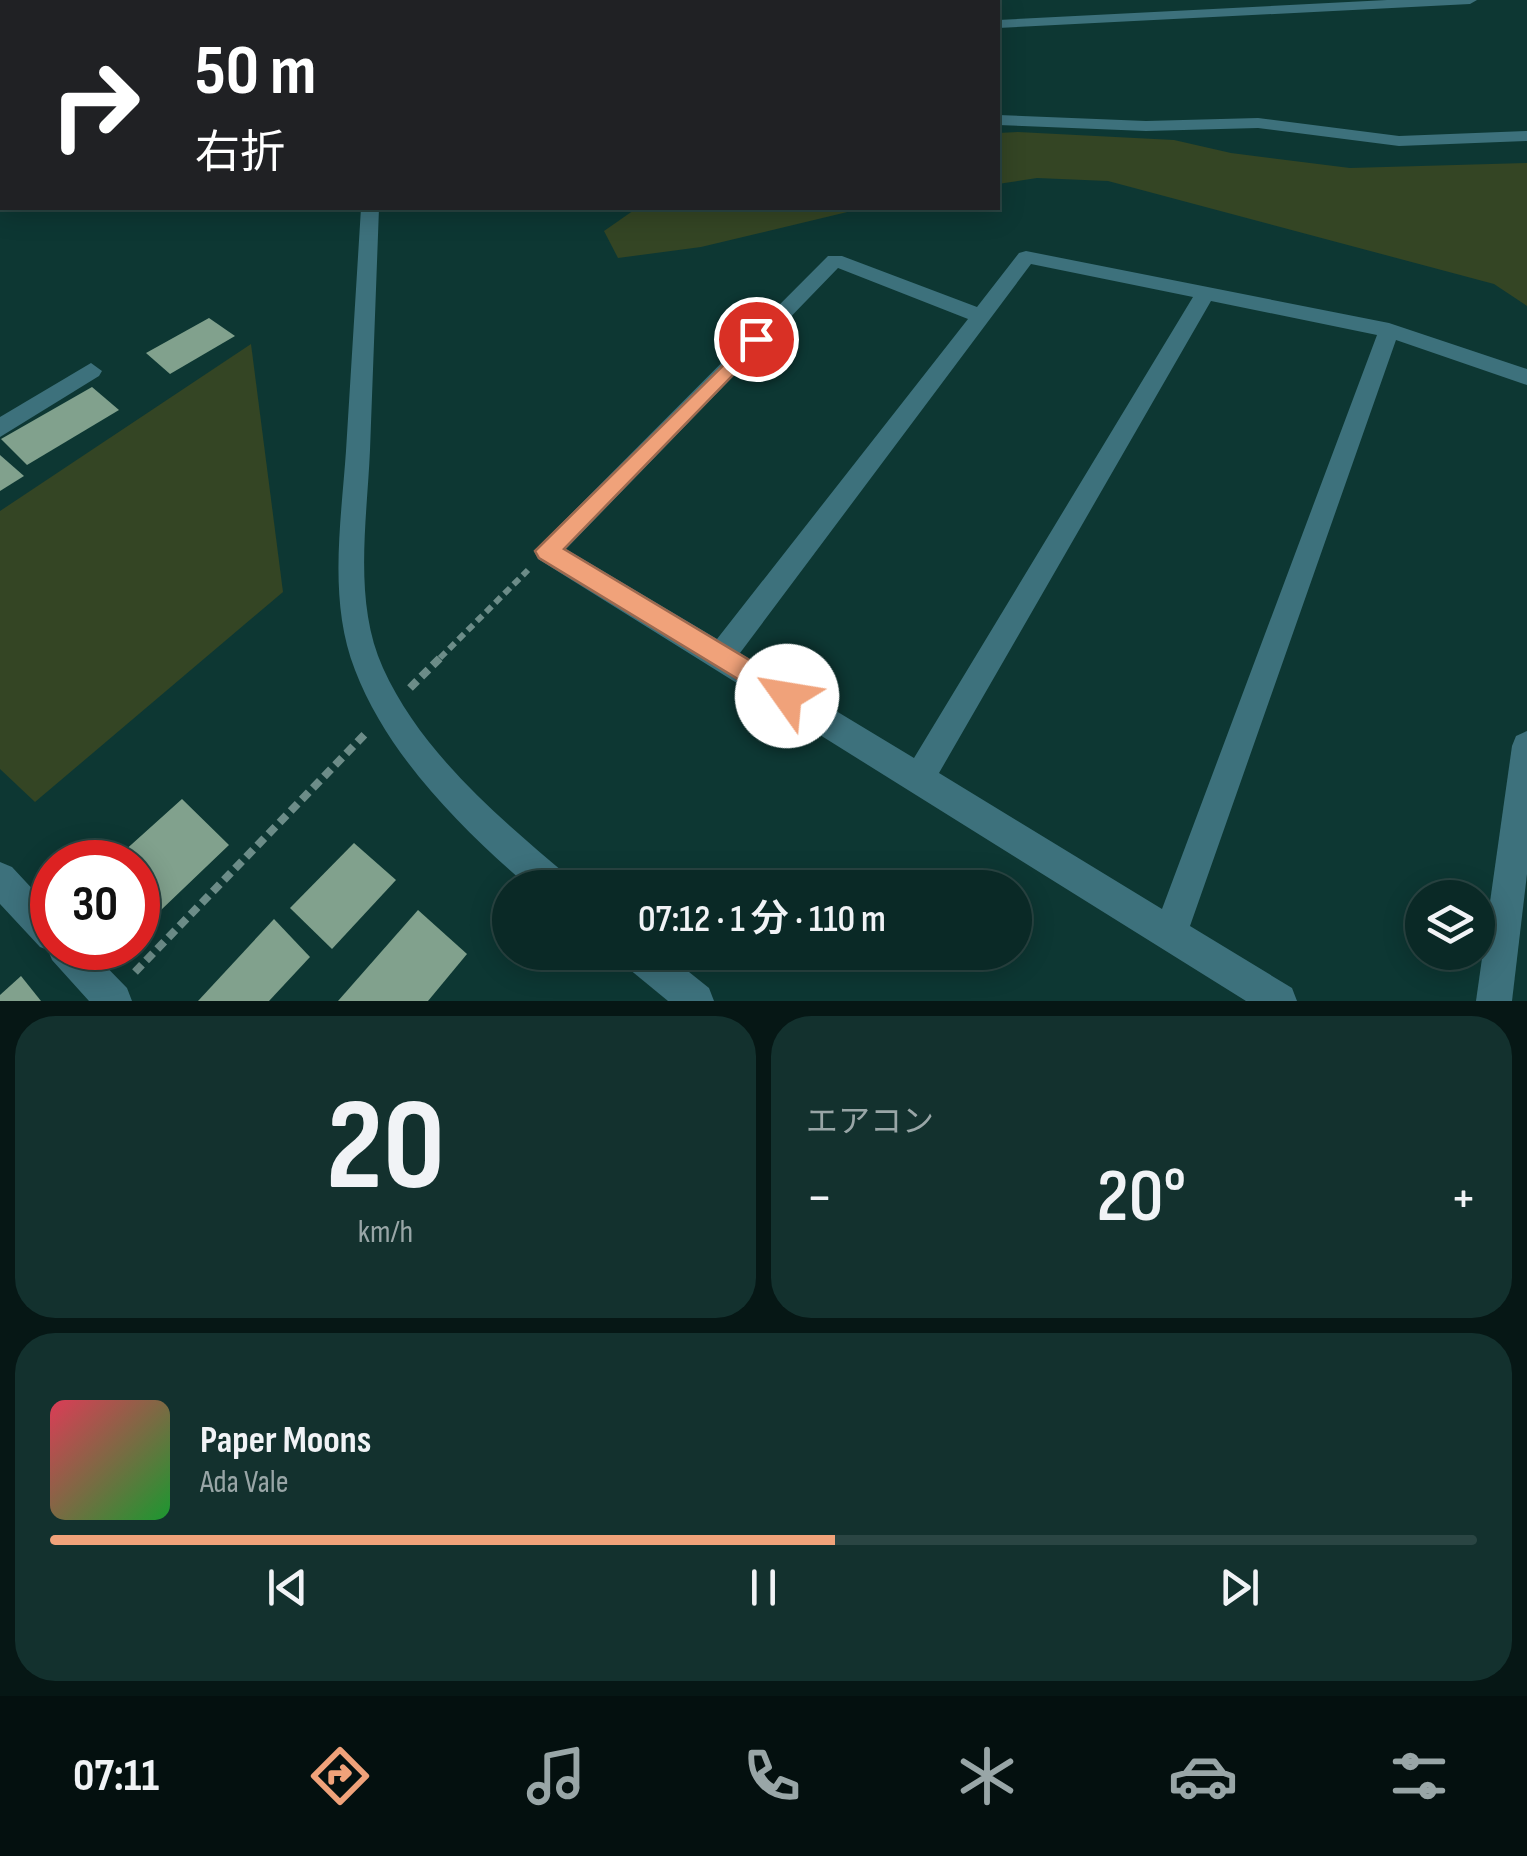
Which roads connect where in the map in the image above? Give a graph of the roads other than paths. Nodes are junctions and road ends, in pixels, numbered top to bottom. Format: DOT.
graph roads {
  1 [pos="1470,0"];
  2 [pos="1000,24"];
  3 [pos="1000,120"];
  4 [pos="1527,136"];
  5 [pos="370,210"];
  6 [pos="1206,292"];
  7 [pos="981,316"];
  8 [pos="1389,330"];
  9 [pos="92,371"];
  10 [pos="1527,377"];
  11 [pos="0,428"];
  12 [pos="721,656"];
  13 [pos="1527,746"];
  14 [pos="919,778"];
  15 [pos="537,870"];
  16 [pos="0,879"];
  17 [pos="30,911"];
  18 [pos="1170,934"];
  19 [pos="84,970"];
  20 [pos="657,970"];
  21 [pos="111,1000"];
  22 [pos="696,1001"];
  23 [pos="1279,1001"];
  24 [pos="1494,1001"];
  1 -- 2 [label="street"];
  3 -- 4 [label="street"];
  5 -- 15 [label="street"];
  6 -- 7 [label="street"];
  6 -- 8 [label="street"];
  6 -- 14 [label="street"];
  7 -- 12 [label="street"];
  7 -- 12 [label="street"];
  8 -- 10 [label="street"];
  8 -- 18 [label="street"];
  9 -- 11 [label="street"];
  12 -- 14 [label="street"];
  13 -- 24 [label="street"];
  14 -- 18 [label="street"];
  16 -- 17 [label="street"];
  18 -- 23 [label="street"];
  19 -- 21 [label="street"];
  20 -- 22 [label="street"];
}
